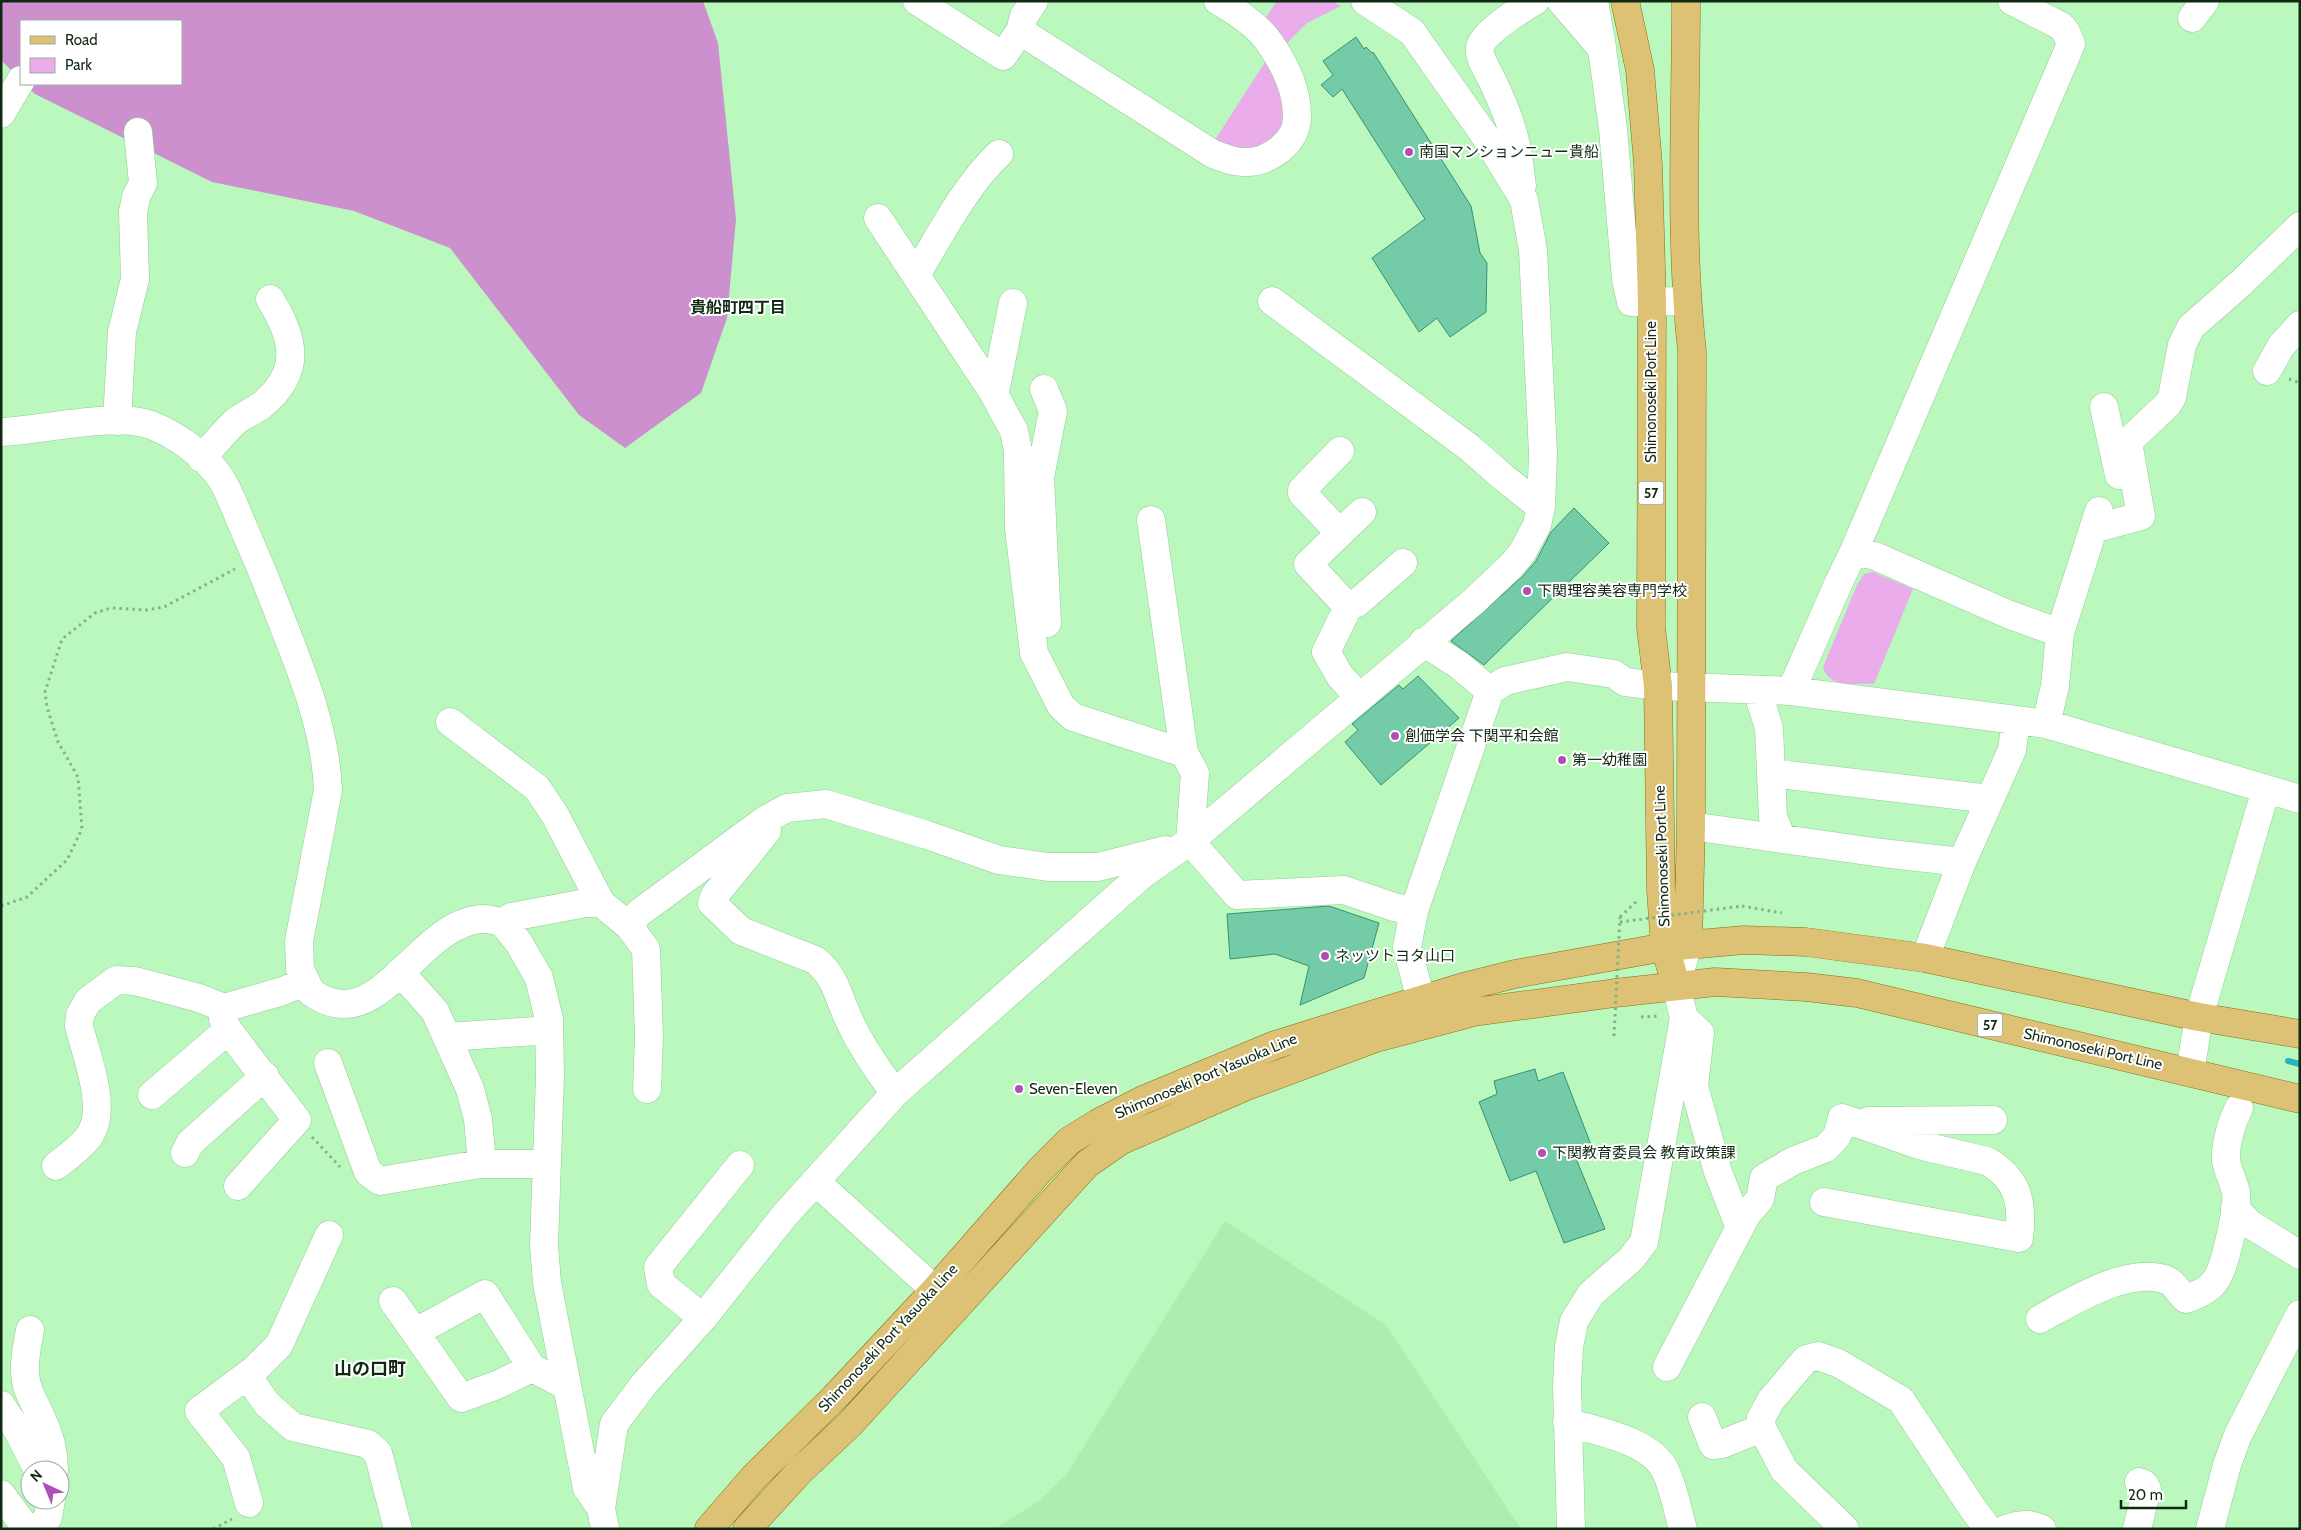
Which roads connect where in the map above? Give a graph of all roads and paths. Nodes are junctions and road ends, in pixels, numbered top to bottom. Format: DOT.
graph roads {
  1 [pos="917,1"];
  2 [pos="1034,1"];
  3 [pos="1218,1"];
  4 [pos="1365,1"];
  5 [pos="1393,1"];
  6 [pos="1535,1"];
  7 [pos="1561,1"];
  8 [pos="1594,1"];
  9 [pos="1625,1"];
  10 [pos="1686,1"];
  11 [pos="2012,1"];
  12 [pos="1020,31"];
  13 [pos="1412,32"];
  14 [pos="1602,49"];
  15 [pos="20,82"];
  16 [pos="1,114"];
  17 [pos="138,132"];
  18 [pos="999,154"];
  19 [pos="1524,200"];
  20 [pos="878,218"];
  21 [pos="2300,226"];
  22 [pos="916,275"];
  23 [pos="270,299"];
  24 [pos="1686,301"];
  25 [pos="1272,302"];
  26 [pos="1652,302"];
  27 [pos="1013,303"];
  28 [pos="2300,324"];
  29 [pos="2267,371"];
  30 [pos="1044,389"];
  31 [pos="993,392"];
  32 [pos="2104,408"];
  33 [pos="117,421"];
  34 [pos="1,432"];
  35 [pos="1340,451"];
  36 [pos="202,458"];
  37 [pos="1541,507"];
  38 [pos="1362,512"];
  39 [pos="1151,520"];
  40 [pos="2093,529"];
  41 [pos="1340,533"];
  42 [pos="1854,551"];
  43 [pos="256,555"];
  44 [pos="1403,562"];
  45 [pos="1348,607"];
  46 [pos="2060,633"];
  47 [pos="1422,642"];
  48 [pos="1658,686"];
  49 [pos="1691,686"];
  50 [pos="1051,689"];
  51 [pos="1757,690"];
  52 [pos="1490,691"];
  53 [pos="1791,692"];
  54 [pos="1358,697"];
  55 [pos="2016,720"];
  56 [pos="450,722"];
  57 [pos="2046,724"];
  58 [pos="1184,753"];
  59 [pos="1771,773"];
  60 [pos="2266,789"];
  61 [pos="1990,798"];
  62 [pos="2300,799"];
  63 [pos="786,808"];
  64 [pos="1691,826"];
  65 [pos="1782,839"];
  66 [pos="1190,841"];
  67 [pos="1962,862"];
  68 [pos="1638,890"];
  69 [pos="601,903"];
  70 [pos="1,906"];
  71 [pos="1414,911"];
  72 [pos="1782,913"];
  73 [pos="1620,922"];
  74 [pos="502,923"];
  75 [pos="628,926"];
  76 [pos="1677,945"];
  77 [pos="1925,958"];
  78 [pos="400,972"];
  79 [pos="304,982"];
  80 [pos="1676,985"];
  81 [pos="1425,1012"];
  82 [pos="2199,1017"];
  83 [pos="1684,1018"];
  84 [pos="226,1019"];
  85 [pos="549,1028"];
  86 [pos="2300,1034"];
  87 [pos="1614,1036"];
  88 [pos="447,1037"];
  89 [pos="328,1063"];
  90 [pos="2190,1072"];
  91 [pos="264,1076"];
  92 [pos="647,1089"];
  93 [pos="895,1093"];
  94 [pos="152,1095"];
  95 [pos="2300,1098"];
  96 [pos="2239,1108"];
  97 [pos="297,1120"];
  98 [pos="1993,1120"];
  99 [pos="1855,1122"];
  100 [pos="186,1153"];
  101 [pos="482,1164"];
  102 [pos="545,1164"];
  103 [pos="740,1165"];
  104 [pos="56,1166"];
  105 [pos="374,1176"];
  106 [pos="815,1181"];
  107 [pos="238,1186"];
  108 [pos="1824,1202"];
  109 [pos="2235,1208"];
  110 [pos="1740,1228"];
  111 [pos="329,1235"];
  112 [pos="2300,1255"];
  113 [pos="935,1290"];
  114 [pos="393,1301"];
  115 [pos="2300,1314"];
  116 [pos="703,1318"];
  117 [pos="2040,1319"];
  118 [pos="30,1330"];
  119 [pos="416,1332"];
  120 [pos="1666,1367"];
  121 [pos="532,1368"];
  122 [pos="247,1375"];
  123 [pos="567,1386"];
  124 [pos="1,1405"];
  125 [pos="1702,1417"];
  126 [pos="1567,1422"];
  127 [pos="1762,1428"];
  128 [pos="33,1460"];
  129 [pos="53,1460"];
  130 [pos="2139,1482"];
  131 [pos="1,1494"];
  132 [pos="249,1503"];
  133 [pos="49,1510"];
  134 [pos="603,1523"];
  135 [pos="27,1529"];
  136 [pos="39,1529"];
  137 [pos="398,1529"];
  138 [pos="709,1529"];
  139 [pos="747,1529"];
  140 [pos="1571,1529"];
  141 [pos="1683,1529"];
  142 [pos="1845,1529"];
  143 [pos="1988,1529"];
  144 [pos="2006,1529"];
  145 [pos="2042,1529"];
  146 [pos="2137,1529"];
  147 [pos="2210,1529"];
  1 -- 12 [label="street"];
  2 -- 12 [label="street"];
  3 -- 12 [label="street"];
  4 -- 13 [label="street"];
  5 -- 13 [label="street"];
  6 -- 19 [label="street"];
  7 -- 14 [label="street"];
  8 -- 14 [label="street"];
  9 -- 26 [label="main road, Shimonoseki Port Line / 57"];
  10 -- 24 [label="main road, Shimonoseki Port Line / 57"];
  11 -- 42 [label="street"];
  13 -- 19 [label="street"];
  14 -- 26 [label="street"];
  15 -- 16 [label="street"];
  17 -- 33 [label="street"];
  18 -- 22 [label="street"];
  19 -- 37 [label="street"];
  20 -- 22 [label="street"];
  21 -- 40 [label="street"];
  22 -- 31 [label="street"];
  23 -- 36 [label="street"];
  24 -- 26 [label="street"];
  24 -- 49 [label="main road, Shimonoseki Port Line / 57"];
  25 -- 37 [label="street"];
  26 -- 48 [label="main road, Shimonoseki Port Line / 57"];
  27 -- 31 [label="street"];
  28 -- 29 [label="street"];
  30 -- 50 [label="street"];
  31 -- 50 [label="street"];
  32 -- 40 [label="street"];
  33 -- 34 [label="street"];
  33 -- 36 [label="street"];
  35 -- 41 [label="street"];
  36 -- 43 [label="street"];
  37 -- 47 [label="street"];
  38 -- 41 [label="street"];
  39 -- 58 [label="street"];
  40 -- 46 [label="street"];
  41 -- 45 [label="street"];
  42 -- 46 [label="street"];
  42 -- 53 [label="street"];
  43 -- 70 [label="path"];
  43 -- 79 [label="street"];
  44 -- 45 [label="street"];
  45 -- 54 [label="street"];
  46 -- 57 [label="street"];
  47 -- 52 [label="street"];
  47 -- 54 [label="street"];
  48 -- 49 [label="street"];
  48 -- 52 [label="street"];
  48 -- 76 [label="main road, Shimonoseki Port Line / 57"];
  49 -- 51 [label="street"];
  49 -- 64 [label="main road, Shimonoseki Port Line / 57"];
  50 -- 58 [label="street"];
  51 -- 53 [label="street"];
  51 -- 59 [label="street"];
  52 -- 71 [label="street"];
  53 -- 55 [label="street"];
  54 -- 66 [label="street"];
  55 -- 57 [label="street"];
  55 -- 61 [label="street"];
  56 -- 69 [label="street"];
  57 -- 60 [label="street"];
  58 -- 66 [label="street"];
  59 -- 61 [label="street"];
  59 -- 65 [label="street"];
  60 -- 62 [label="street"];
  60 -- 82 [label="street"];
  61 -- 67 [label="street"];
  63 -- 66 [label="street"];
  63 -- 75 [label="street"];
  63 -- 93 [label="street"];
  64 -- 65 [label="street"];
  64 -- 76 [label="main road, Shimonoseki Port Line / 57"];
  65 -- 67 [label="street"];
  66 -- 71 [label="street"];
  66 -- 93 [label="street"];
  67 -- 77 [label="street"];
  68 -- 73 [label="path, bridge"];
  69 -- 74 [label="street"];
  69 -- 75 [label="street"];
  71 -- 81 [label="street"];
  72 -- 73 [label="path, bridge"];
  73 -- 87 [label="path, bridge"];
  74 -- 78 [label="street"];
  74 -- 85 [label="street"];
  75 -- 92 [label="street"];
  76 -- 77 [label="main road"];
  76 -- 80 [label="main road, Shimonoseki Port Line / 57"];
  76 -- 81 [label="main road, Shimonoseki Port Yasuoka Line"];
  77 -- 82 [label="main road"];
  78 -- 79 [label="street"];
  78 -- 88 [label="street"];
  79 -- 84 [label="street"];
  80 -- 81 [label="main road, Shimonoseki Port Yasuoka Line"];
  80 -- 83 [label="street"];
  80 -- 90 [label="main road, Shimonoseki Port Line / 57"];
  81 -- 113 [label="main road, Shimonoseki Port Yasuoka Line"];
  81 -- 139 [label="main road, Shimonoseki Port Yasuoka Line"];
  82 -- 86 [label="main road"];
  82 -- 90 [label="street"];
  83 -- 110 [label="street"];
  83 -- 126 [label="street"];
  84 -- 91 [label="street"];
  84 -- 94 [label="street"];
  84 -- 104 [label="street"];
  85 -- 88 [label="street"];
  85 -- 102 [label="street"];
  88 -- 101 [label="street"];
  89 -- 105 [label="street"];
  90 -- 95 [label="main road, Shimonoseki Port Line / 57"];
  91 -- 97 [label="street"];
  91 -- 100 [label="street"];
  93 -- 106 [label="street"];
  96 -- 109 [label="street"];
  97 -- 105 [label="path"];
  97 -- 107 [label="street"];
  98 -- 99 [label="street"];
  99 -- 108 [label="street"];
  99 -- 110 [label="street"];
  101 -- 102 [label="street"];
  101 -- 105 [label="street"];
  102 -- 123 [label="street"];
  103 -- 116 [label="street"];
  106 -- 113 [label="street"];
  106 -- 116 [label="street"];
  109 -- 112 [label="street"];
  109 -- 117 [label="street"];
  110 -- 120 [label="street"];
  111 -- 122 [label="street"];
  113 -- 138 [label="main road, Shimonoseki Port Yasuoka Line"];
  114 -- 119 [label="street"];
  115 -- 147 [label="street"];
  116 -- 134 [label="street"];
  118 -- 129 [label="street"];
  119 -- 121 [label="street"];
  119 -- 121 [label="street"];
  121 -- 123 [label="street"];
  122 -- 132 [label="street"];
  122 -- 137 [label="street"];
  123 -- 134 [label="street"];
  124 -- 128 [label="street"];
  125 -- 127 [label="street"];
  126 -- 140 [label="street"];
  126 -- 141 [label="street"];
  127 -- 142 [label="street"];
  127 -- 143 [label="street"];
  130 -- 146 [label="street"];
  131 -- 135 [label="street"];
  133 -- 136 [label="street"];
  144 -- 145 [label="street"];
}
